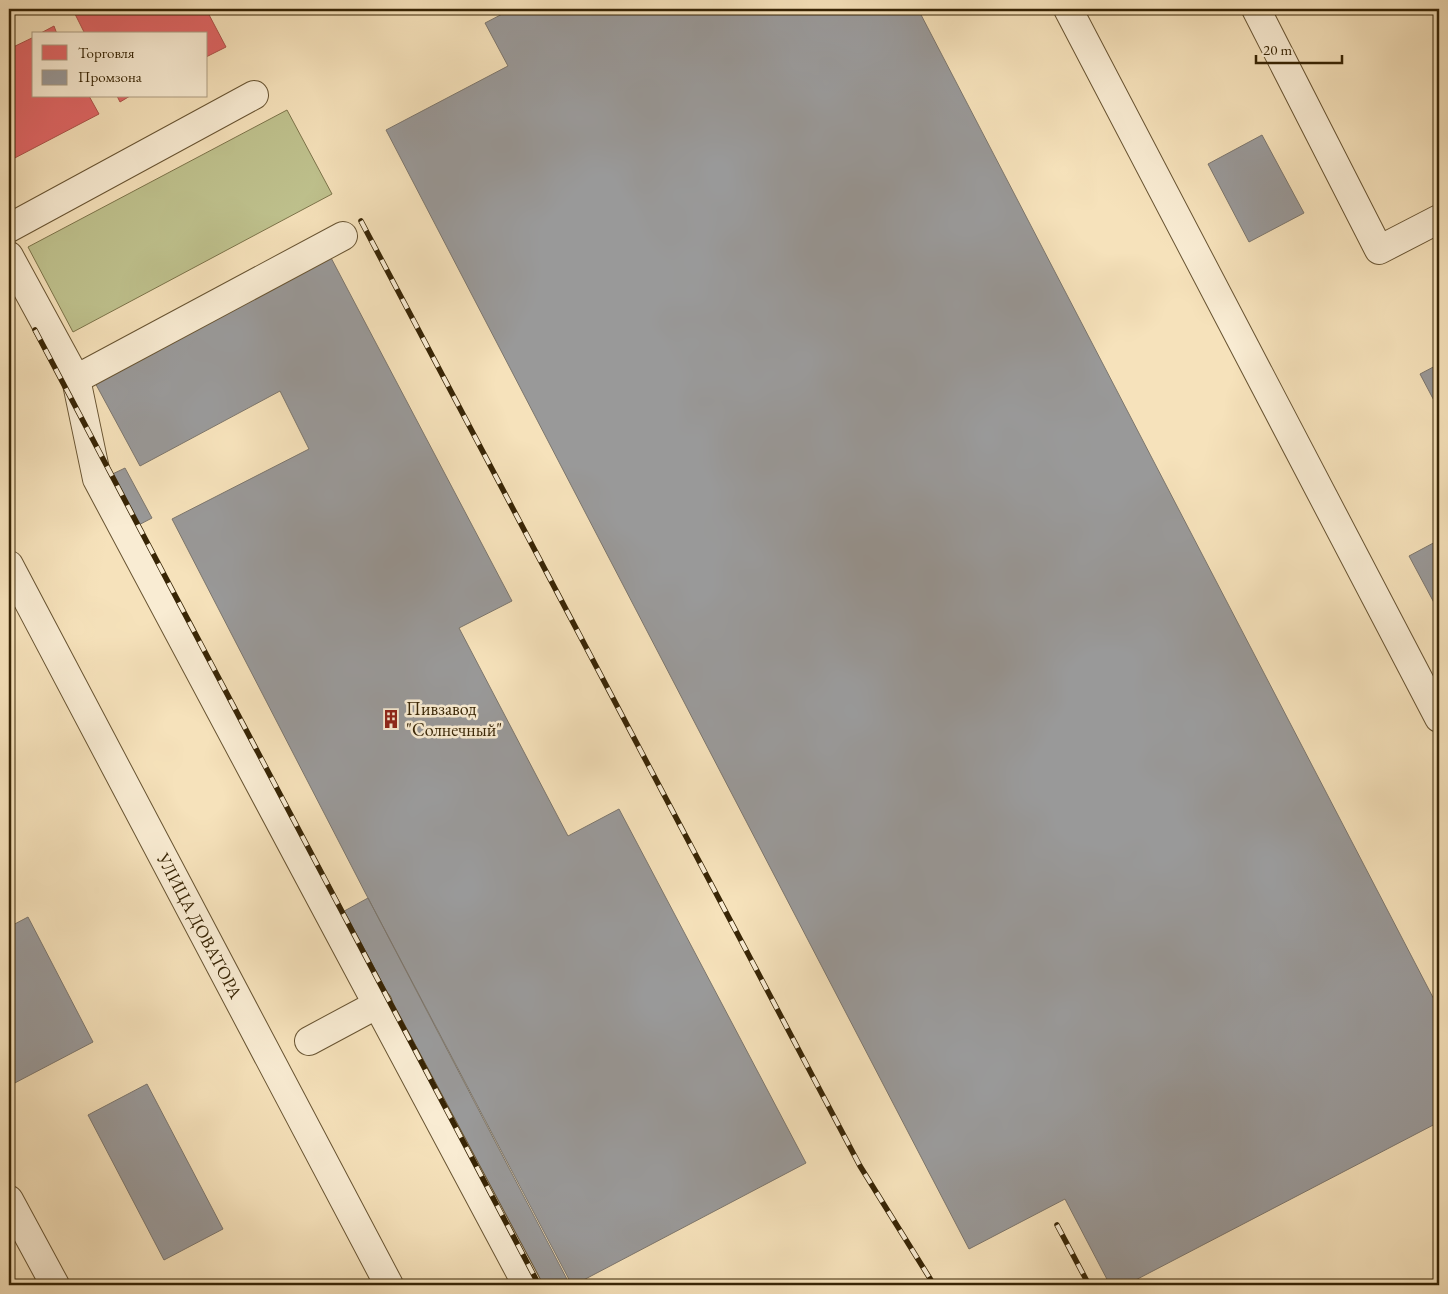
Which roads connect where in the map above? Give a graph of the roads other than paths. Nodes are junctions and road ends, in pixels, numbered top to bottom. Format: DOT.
graph roads {
  1 [pos="1068,9"];
  2 [pos="1256,9"];
  3 [pos="254,95"];
  4 [pos="1439,219"];
  5 [pos="9,228"];
  6 [pos="343,236"];
  7 [pos="9,256"];
  8 [pos="76,379"];
  9 [pos="9,565"];
  10 [pos="1439,718"];
  11 [pos="378,1004"];
  12 [pos="309,1040"];
  13 [pos="9,1200"];
  14 [pos="55,1285"];
  15 [pos="389,1285"];
  16 [pos="527,1285"];
  1 -- 10 [label="street"];
  2 -- 4 [label="street"];
  3 -- 5 [label="street"];
  6 -- 8 [label="street"];
  7 -- 8 [label="street"];
  8 -- 11 [label="street"];
  9 -- 15 [label="street, УЛИЦА ДОВАТОРА"];
  11 -- 12 [label="street"];
  11 -- 16 [label="street"];
  13 -- 14 [label="street"];
}
